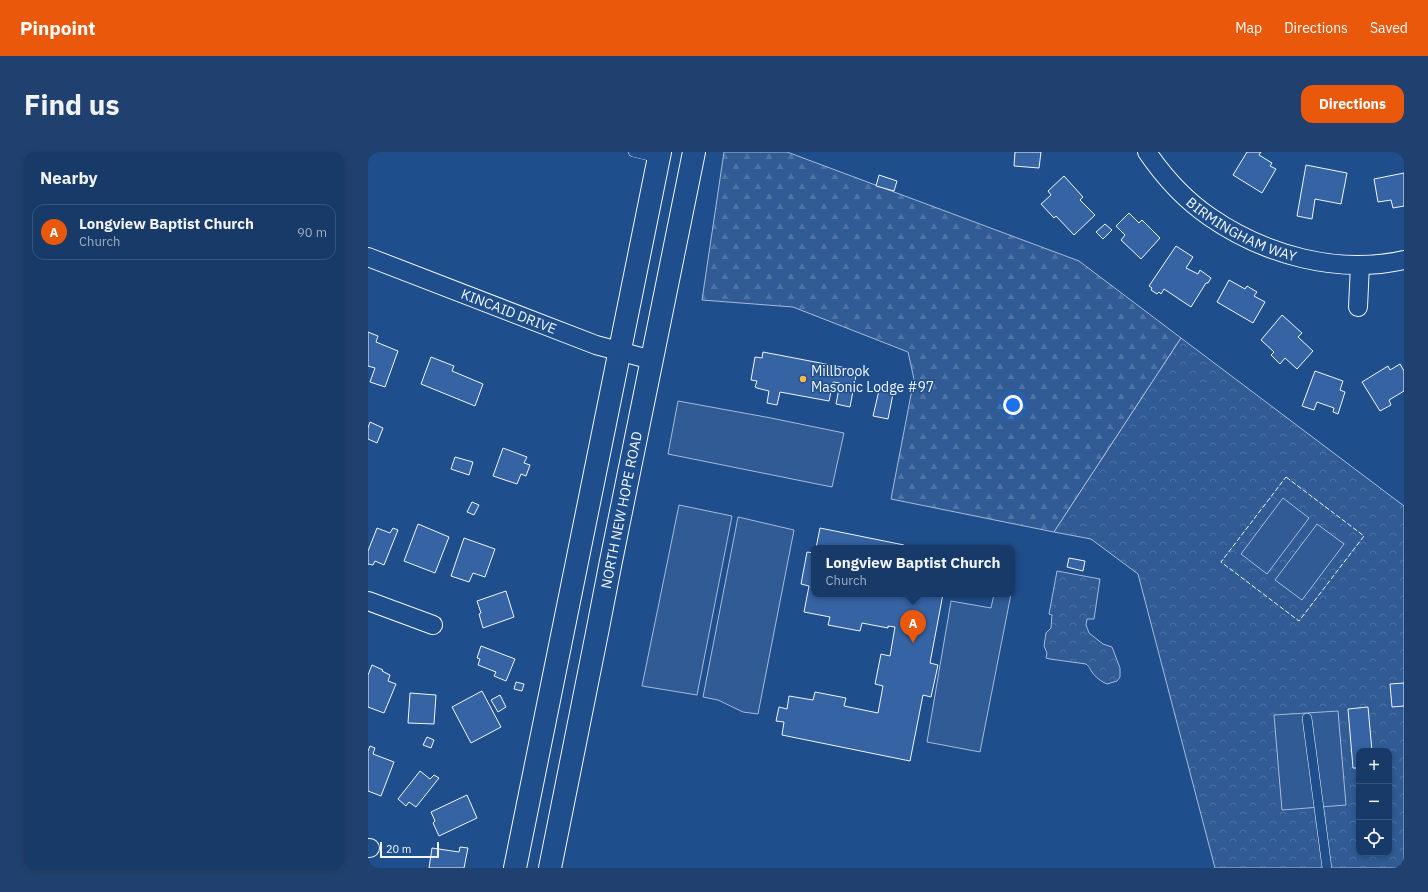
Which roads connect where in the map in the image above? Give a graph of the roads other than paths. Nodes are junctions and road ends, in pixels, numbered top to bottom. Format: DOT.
graph roads {
  1 [pos="633,152"];
  2 [pos="694,152"];
  3 [pos="1147,152"];
  4 [pos="659,155"];
  5 [pos="368,257"];
  6 [pos="1404,260"];
  7 [pos="1360,265"];
  8 [pos="1358,307"];
  9 [pos="619,352"];
  10 [pos="652,360"];
  11 [pos="368,601"];
  12 [pos="433,625"];
  13 [pos="1307,718"];
  14 [pos="515,868"];
  15 [pos="550,868"];
  16 [pos="1327,868"];
  1 -- 4 [label="lane"];
  2 -- 10 [label="main road, NORTH NEW HOPE ROAD"];
  3 -- 7 [label="street, BIRMINGHAM WAY"];
  4 -- 9 [label="main road"];
  5 -- 9 [label="street, KINCAID DRIVE"];
  6 -- 7 [label="street, BIRMINGHAM WAY"];
  7 -- 8 [label="street"];
  9 -- 10 [label="street, KINCAID DRIVE"];
  9 -- 14 [label="main road"];
  10 -- 15 [label="main road, NORTH NEW HOPE ROAD"];
  11 -- 12 [label="street"];
  13 -- 16 [label="lane"];
}
